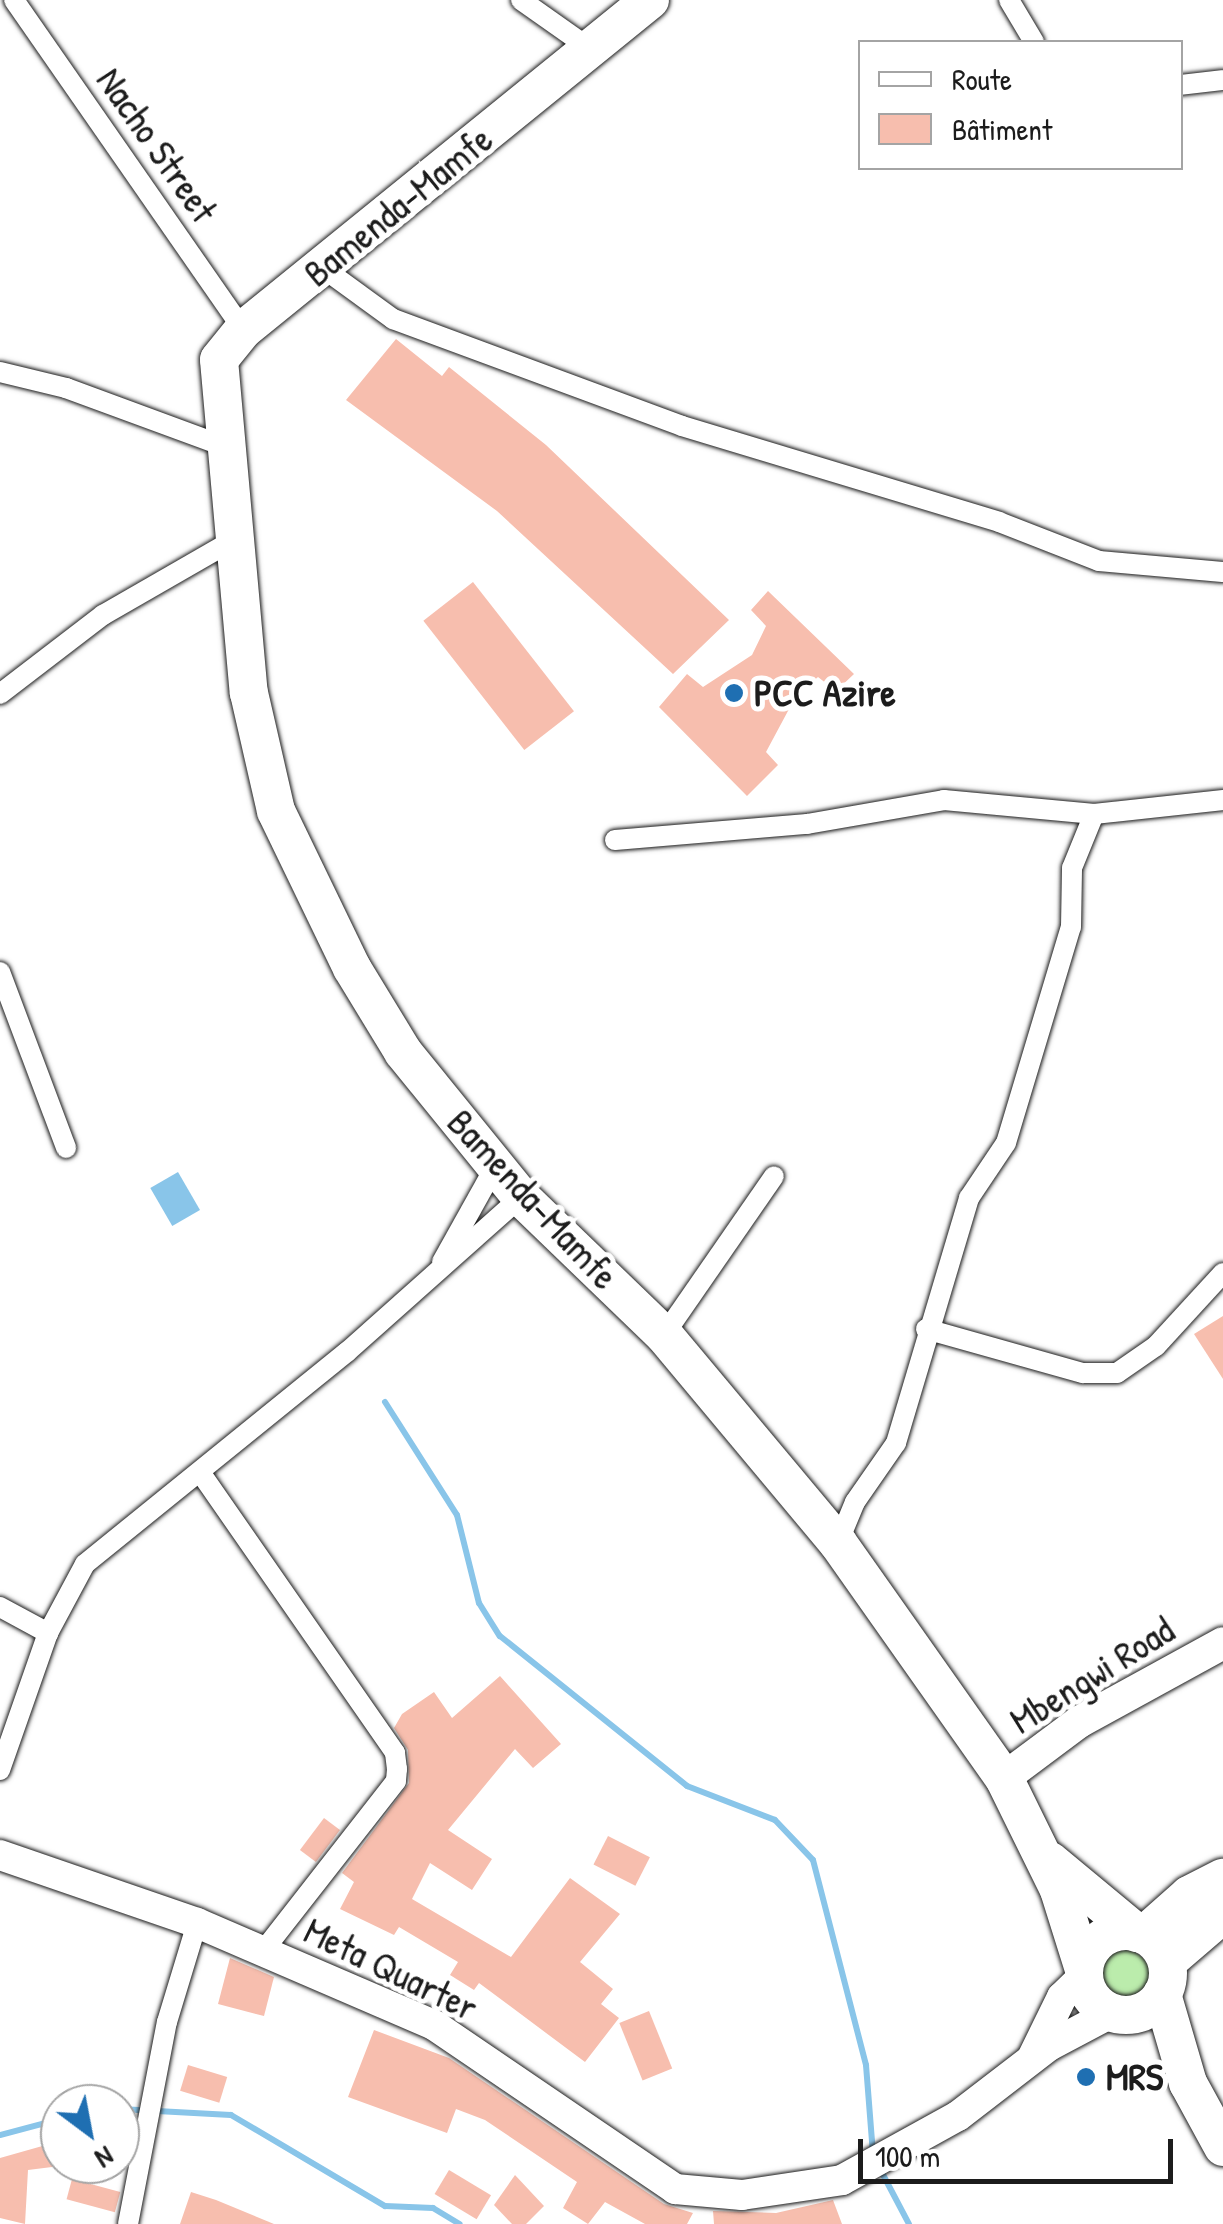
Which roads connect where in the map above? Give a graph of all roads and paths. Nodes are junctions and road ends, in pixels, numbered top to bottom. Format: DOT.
graph roads {
  1 [pos="14,0"];
  2 [pos="521,0"];
  3 [pos="650,0"];
  4 [pos="1010,0"];
  5 [pos="1033,40"];
  6 [pos="588,48"];
  7 [pos="1223,80"];
  8 [pos="1183,84"];
  9 [pos="323,268"];
  10 [pos="243,330"];
  11 [pos="0,372"];
  12 [pos="222,446"];
  13 [pos="235,538"];
  14 [pos="1223,572"];
  15 [pos="0,694"];
  16 [pos="1223,800"];
  17 [pos="1094,814"];
  18 [pos="615,840"];
  19 [pos="0,972"];
  20 [pos="66,1148"];
  21 [pos="497,1163"];
  22 [pos="774,1176"];
  23 [pos="521,1198"];
  24 [pos="1223,1273"];
  25 [pos="434,1278"];
  26 [pos="926,1330"];
  27 [pos="664,1335"];
  28 [pos="200,1472"];
  29 [pos="838,1544"];
  30 [pos="0,1607"];
  31 [pos="48,1633"];
  32 [pos="1223,1643"];
  33 [pos="0,1770"];
  34 [pos="1004,1778"];
  35 [pos="0,1855"];
  36 [pos="1045,1857"];
  37 [pos="1223,1878"];
  38 [pos="1223,1914"];
  39 [pos="197,1924"];
  40 [pos="262,1951"];
  41 [pos="1152,1956"];
  42 [pos="1083,1973"];
  43 [pos="1113,2014"];
  44 [pos="1031,2060"];
  45 [pos="1188,2083"];
  46 [pos="1223,2147"];
  47 [pos="128,2224"];
  1 -- 10 [label="street, Nacho Street"];
  2 -- 6 [label="street"];
  3 -- 6 [label="highway, Bamenda-Mamfe"];
  4 -- 5 [label="street"];
  6 -- 9 [label="highway, Bamenda-Mamfe"];
  7 -- 8 [label="street"];
  9 -- 10 [label="highway, Bamenda-Mamfe"];
  9 -- 14 [label="street"];
  10 -- 12 [label="highway, Bamenda-Mamfe"];
  11 -- 12 [label="street"];
  12 -- 13 [label="highway, Bamenda-Mamfe"];
  13 -- 15 [label="street"];
  13 -- 21 [label="highway, Bamenda-Mamfe"];
  16 -- 17 [label="street"];
  17 -- 18 [label="street"];
  17 -- 26 [label="street"];
  19 -- 20 [label="street"];
  21 -- 23 [label="highway, Bamenda-Mamfe"];
  21 -- 25 [label="street"];
  22 -- 27 [label="street"];
  23 -- 25 [label="street"];
  23 -- 27 [label="highway, Bamenda-Mamfe"];
  24 -- 26 [label="street"];
  25 -- 28 [label="street"];
  26 -- 29 [label="street"];
  27 -- 29 [label="highway, Bamenda-Mamfe"];
  28 -- 31 [label="street"];
  28 -- 40 [label="street"];
  29 -- 34 [label="highway, Bamenda-Mamfe"];
  30 -- 31 [label="street"];
  31 -- 33 [label="street"];
  32 -- 34 [label="main road, Mbengwi Road"];
  34 -- 36 [label="highway, Bamenda-Mamfe"];
  35 -- 39 [label="main road, Meta Quarter"];
  36 -- 41 [label="highway, Bamenda-Mamfe"];
  36 -- 42 [label="highway, Bamenda-Mamfe"];
  37 -- 41 [label="highway"];
  38 -- 41 [label="highway"];
  39 -- 40 [label="main road, Meta Quarter"];
  39 -- 47 [label="street"];
  40 -- 44 [label="main road, Meta Quarter"];
  41 -- 42 [label="highway"];
  41 -- 43 [label="highway"];
  41 -- 45 [label="highway"];
  42 -- 43 [label="highway, Bamenda-Mamfe"];
  42 -- 44 [label="main road"];
  43 -- 44 [label="main road"];
  43 -- 45 [label="highway, Bamenda-Mamfe"];
  45 -- 46 [label="highway"];
}
